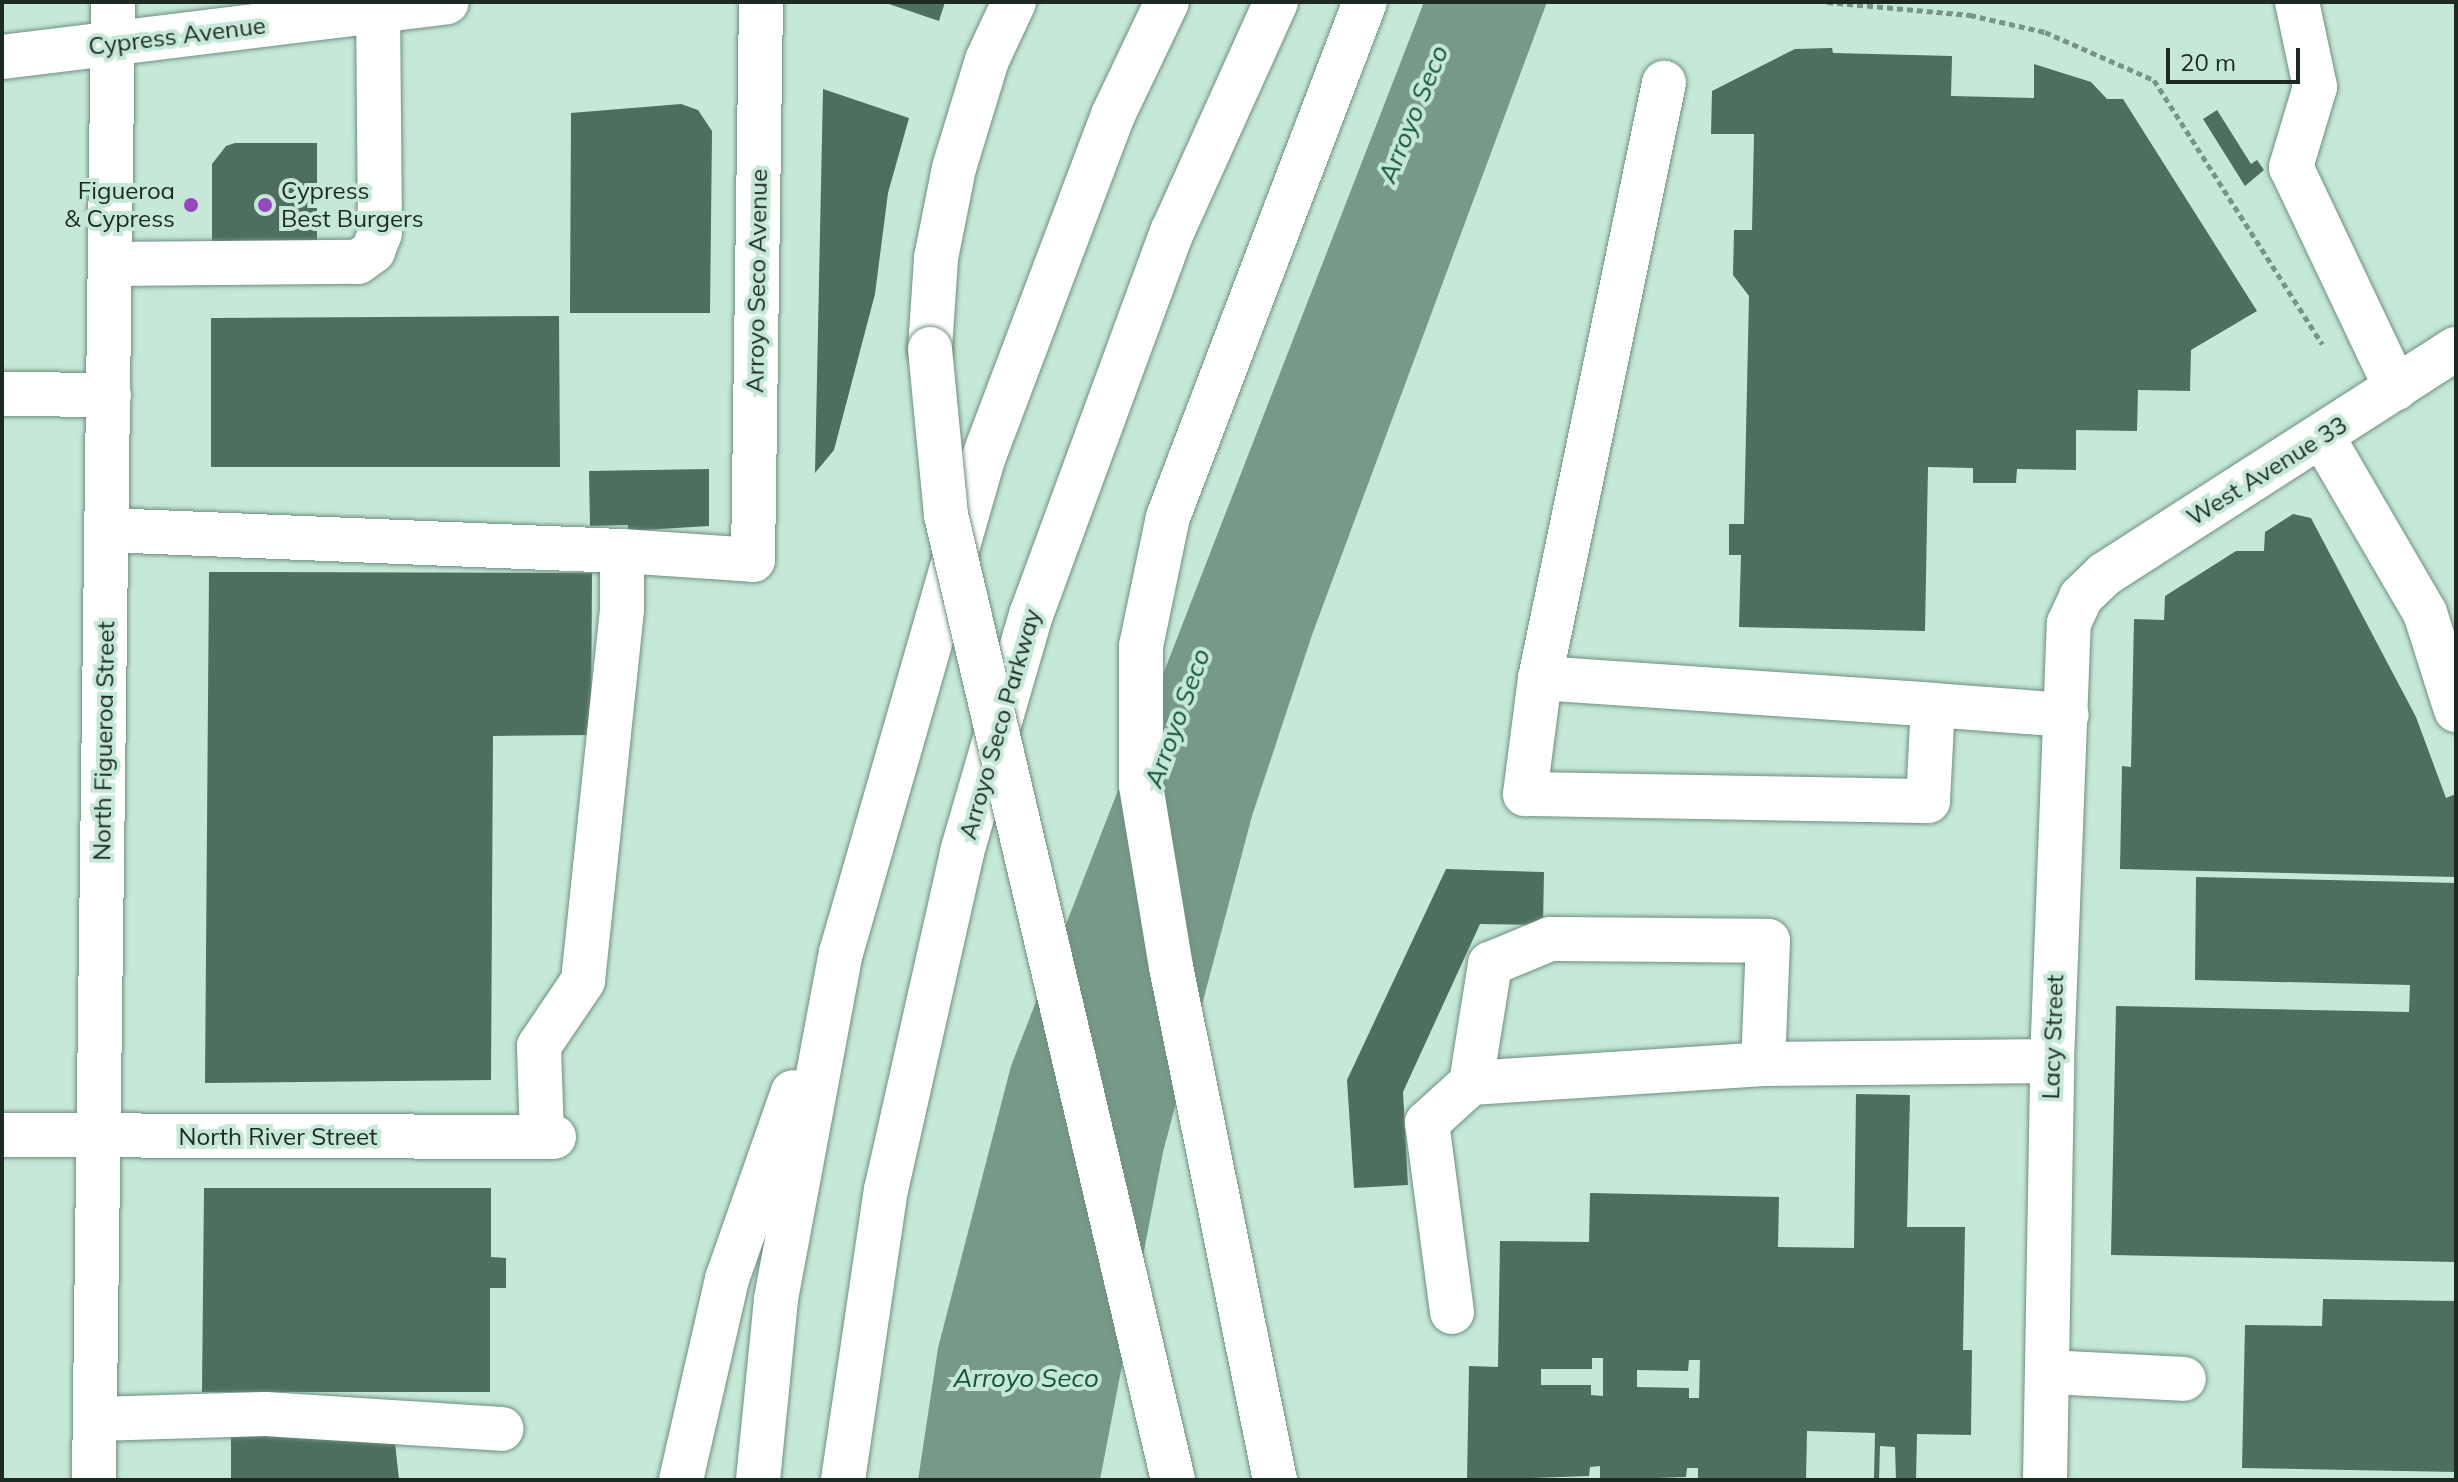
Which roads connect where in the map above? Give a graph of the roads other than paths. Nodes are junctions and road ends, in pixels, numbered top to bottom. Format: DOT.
graph roads {
  1 [pos="113,2"];
  2 [pos="447,2"];
  3 [pos="761,2"];
  4 [pos="1014,2"];
  5 [pos="1167,2"];
  6 [pos="1276,2"];
  7 [pos="1365,2"];
  8 [pos="2297,2"];
  9 [pos="378,11"];
  10 [pos="113,45"];
  11 [pos="2,57"];
  12 [pos="1664,83"];
  13 [pos="110,264"];
  14 [pos="2456,349"];
  15 [pos="2,394"];
  16 [pos="109,395"];
  17 [pos="2380,399"];
  18 [pos="2322,436"];
  19 [pos="107,530"];
  20 [pos="622,551"];
  21 [pos="2081,597"];
  22 [pos="1540,678"];
  23 [pos="1933,705"];
  24 [pos="2456,710"];
  25 [pos="2067,715"];
  26 [pos="841,953"];
  27 [pos="2052,1061"];
  28 [pos="1763,1064"];
  29 [pos="1471,1083"];
  30 [pos="2,1135"];
  31 [pos="99,1136"];
  32 [pos="1452,1312"];
  33 [pos="2048,1372"];
  34 [pos="2184,1379"];
  35 [pos="96,1419"];
  36 [pos="502,1429"];
  37 [pos="1273,1465"];
  38 [pos="94,1480"];
  39 [pos="681,1480"];
  40 [pos="758,1480"];
  41 [pos="843,1480"];
  42 [pos="1173,1480"];
  43 [pos="2045,1480"];
  1 -- 10 [label="main road, North Figueroa Street"];
  2 -- 9 [label="main road, Cypress Avenue"];
  3 -- 20 [label="main road, Arroyo Seco Avenue"];
  4 -- 42 [label="main road, bridge"];
  5 -- 26 [label="main road"];
  6 -- 41 [label="main road, Arroyo Seco Parkway"];
  7 -- 37 [label="main road"];
  8 -- 17 [label="main road"];
  9 -- 10 [label="main road, Cypress Avenue"];
  9 -- 13 [label="main road"];
  10 -- 11 [label="main road, Cypress Avenue"];
  10 -- 13 [label="main road, North Figueroa Street"];
  12 -- 22 [label="main road"];
  13 -- 16 [label="main road, North Figueroa Street"];
  14 -- 17 [label="main road, West Avenue 33"];
  15 -- 16 [label="main road"];
  16 -- 19 [label="main road, North Figueroa Street"];
  17 -- 18 [label="main road, West Avenue 33"];
  18 -- 21 [label="main road, West Avenue 33"];
  18 -- 24 [label="main road"];
  19 -- 20 [label="main road"];
  19 -- 31 [label="main road, North Figueroa Street"];
  20 -- 31 [label="main road, North River Street"];
  21 -- 25 [label="main road, Lacy Street"];
  22 -- 23 [label="main road"];
  22 -- 23 [label="main road"];
  23 -- 25 [label="main road"];
  25 -- 27 [label="main road, Lacy Street"];
  26 -- 39 [label="main road"];
  26 -- 40 [label="main road"];
  27 -- 28 [label="main road"];
  27 -- 33 [label="main road, Lacy Street"];
  28 -- 29 [label="main road"];
  28 -- 29 [label="main road"];
  29 -- 32 [label="main road"];
  30 -- 31 [label="main road, North River Street"];
  31 -- 35 [label="main road, North Figueroa Street"];
  33 -- 34 [label="main road"];
  33 -- 43 [label="main road, Lacy Street"];
  35 -- 36 [label="main road"];
  35 -- 38 [label="main road, North Figueroa Street"];
}
